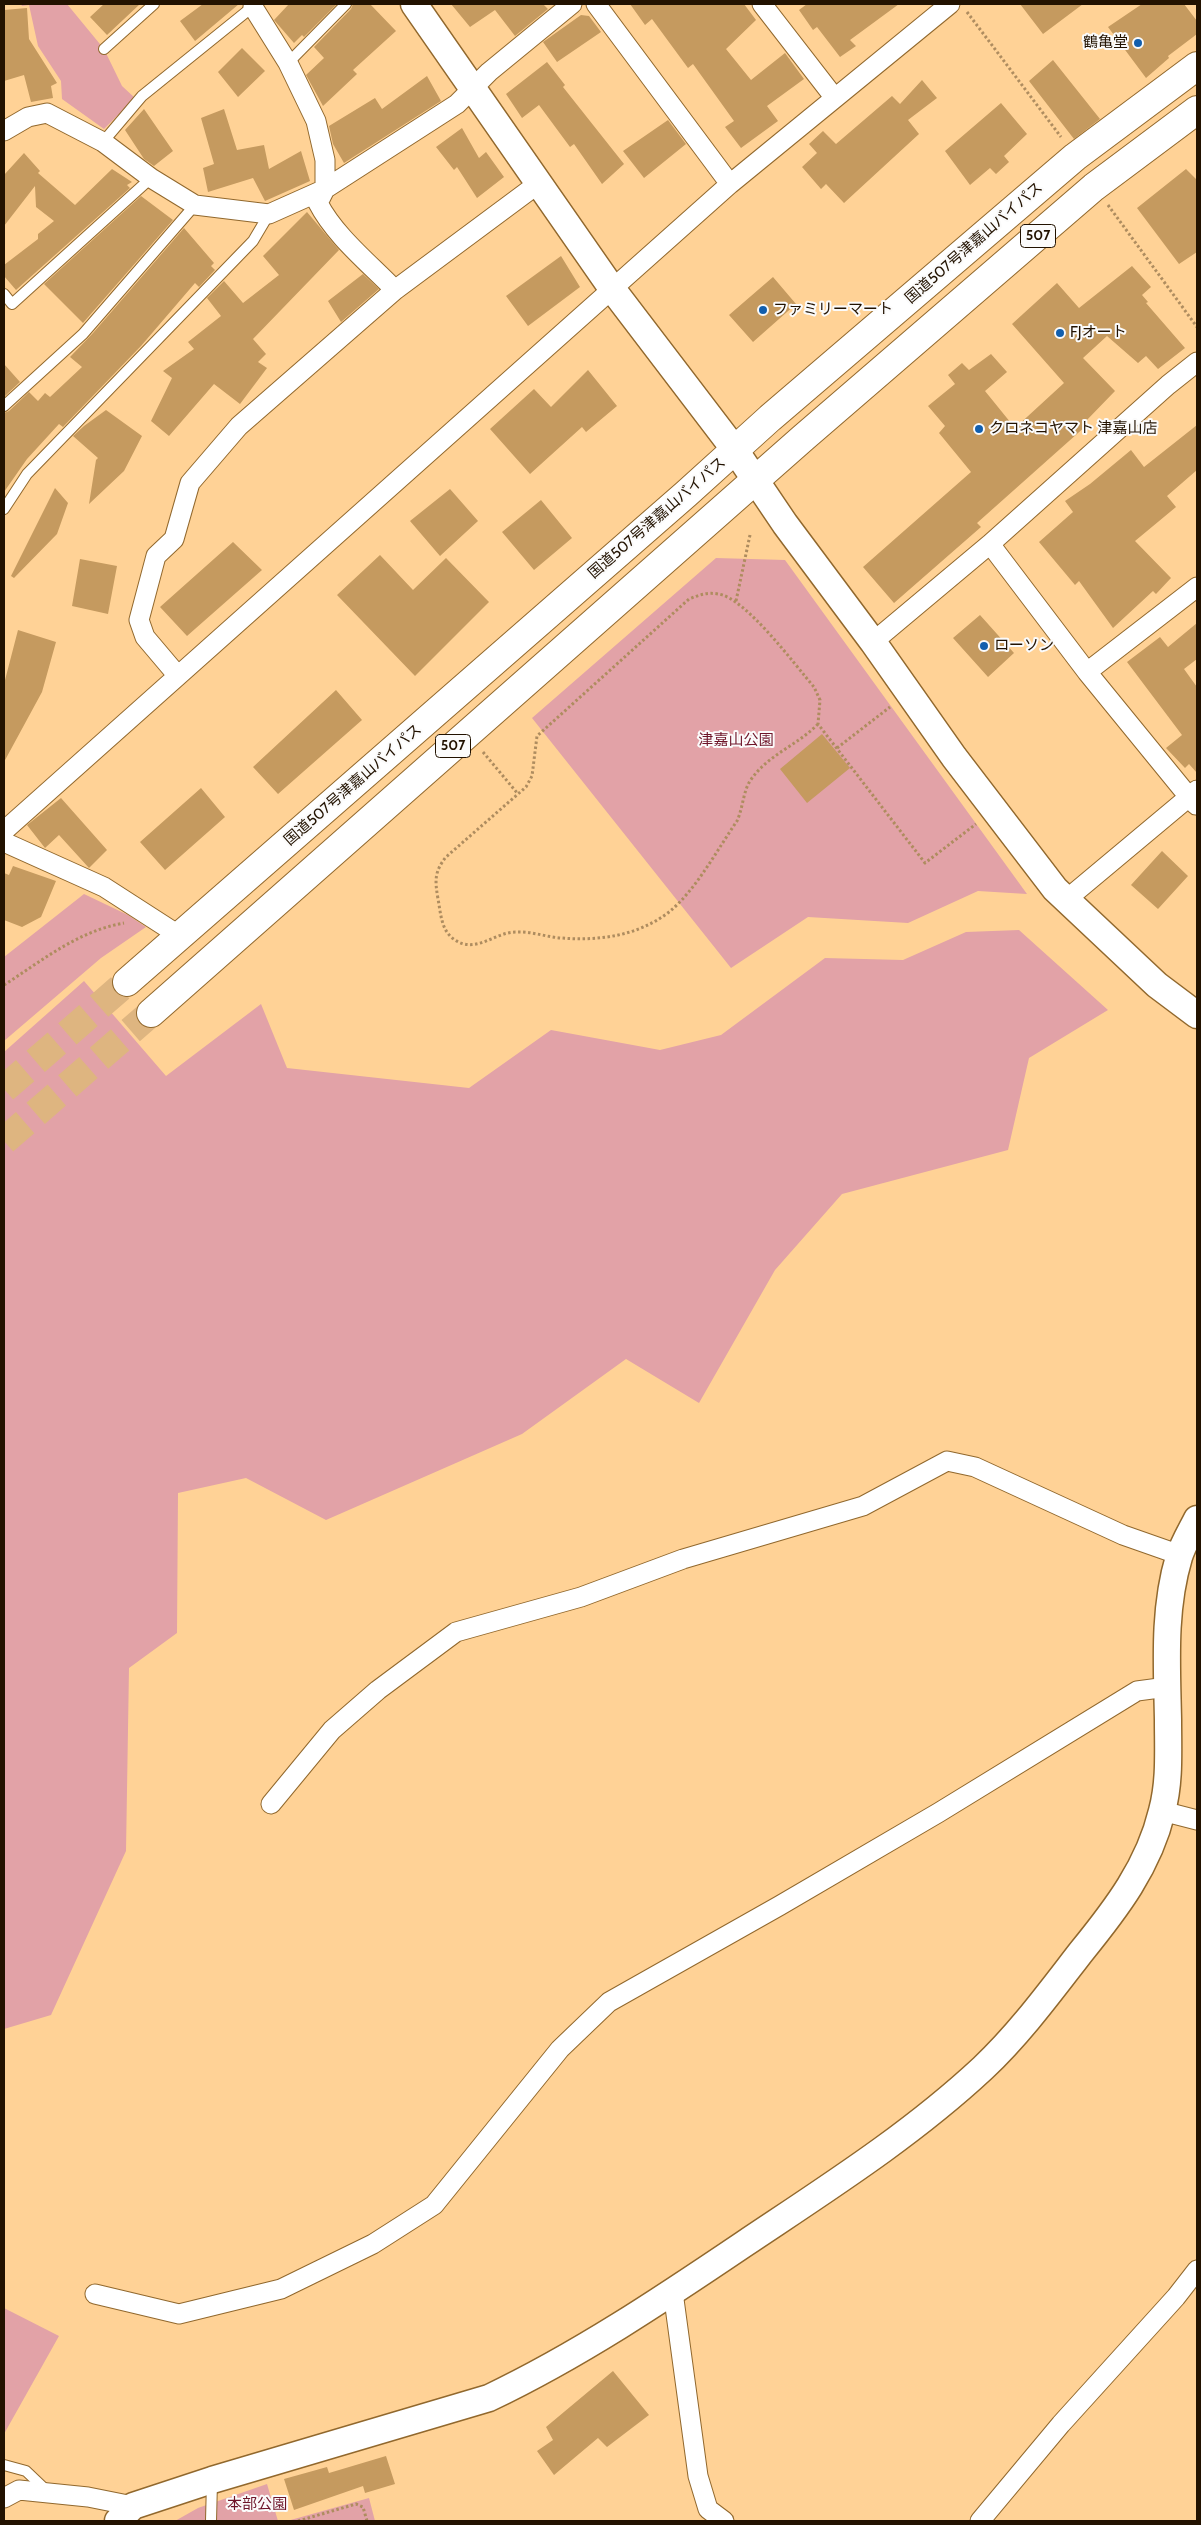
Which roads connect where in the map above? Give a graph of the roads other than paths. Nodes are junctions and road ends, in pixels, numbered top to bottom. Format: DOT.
graph roads {
  1 [pos="154,4"];
  2 [pos="346,4"];
  3 [pos="414,4"];
  4 [pos="572,4"];
  5 [pos="596,4"];
  6 [pos="762,4"];
  7 [pos="253,5"];
  8 [pos="958,8"];
  9 [pos="104,49"];
  10 [pos="288,63"];
  11 [pos="1197,66"];
  12 [pos="472,90"];
  13 [pos="834,97"];
  14 [pos="1197,110"];
  15 [pos="4,131"];
  16 [pos="103,142"];
  17 [pos="151,178"];
  18 [pos="539,183"];
  19 [pos="730,184"];
  20 [pos="325,189"];
  21 [pos="195,205"];
  22 [pos="269,214"];
  23 [pos="395,290"];
  24 [pos="613,290"];
  25 [pos="4,294"];
  26 [pos="1197,362"];
  27 [pos="4,406"];
  28 [pos="734,450"];
  29 [pos="756,480"];
  30 [pos="4,509"];
  31 [pos="990,544"];
  32 [pos="1197,587"];
  33 [pos="873,642"];
  34 [pos="1087,672"];
  35 [pos="178,676"];
  36 [pos="1194,798"];
  37 [pos="4,831"];
  38 [pos="4,842"];
  39 [pos="1066,899"];
  40 [pos="180,936"];
  41 [pos="127,982"];
  42 [pos="151,1013"];
  43 [pos="1197,1015"];
  44 [pos="1197,1519"];
  45 [pos="1180,1555"];
  46 [pos="1167,1687"];
  47 [pos="270,1804"];
  48 [pos="1162,1811"];
  49 [pos="1197,1820"];
  50 [pos="1197,2270"];
  51 [pos="673,2292"];
  52 [pos="95,2294"];
  53 [pos="4,2465"];
  54 [pos="212,2480"];
  55 [pos="49,2493"];
  56 [pos="4,2498"];
  57 [pos="126,2514"];
  58 [pos="211,2521"];
  59 [pos="724,2521"];
  60 [pos="980,2521"];
  1 -- 9 [label="lane"];
  2 -- 10 [label="lane"];
  3 -- 12 [label="street"];
  4 -- 12 [label="street"];
  5 -- 19 [label="street"];
  6 -- 13 [label="street"];
  7 -- 10 [label="street"];
  7 -- 16 [label="lane"];
  8 -- 13 [label="street"];
  10 -- 20 [label="street"];
  11 -- 28 [label="highway, 国道507号津嘉山バイパス / 507"];
  12 -- 18 [label="street"];
  12 -- 20 [label="street"];
  13 -- 19 [label="street"];
  14 -- 29 [label="highway, 507"];
  15 -- 16 [label="street"];
  16 -- 17 [label="street"];
  17 -- 21 [label="street"];
  17 -- 25 [label="lane"];
  18 -- 23 [label="street"];
  18 -- 24 [label="street"];
  19 -- 24 [label="street"];
  20 -- 22 [label="street"];
  20 -- 23 [label="street"];
  21 -- 22 [label="street"];
  21 -- 27 [label="lane"];
  22 -- 30 [label="lane"];
  23 -- 35 [label="street"];
  24 -- 28 [label="street"];
  24 -- 35 [label="street"];
  26 -- 31 [label="street"];
  28 -- 29 [label="street"];
  28 -- 40 [label="highway, 国道507号津嘉山バイパス / 507"];
  29 -- 33 [label="street"];
  29 -- 42 [label="highway, 507"];
  31 -- 33 [label="street"];
  31 -- 34 [label="street"];
  32 -- 34 [label="street"];
  33 -- 39 [label="street"];
  34 -- 36 [label="street"];
  35 -- 37 [label="street"];
  36 -- 39 [label="street"];
  38 -- 40 [label="street"];
  39 -- 43 [label="street"];
  40 -- 41 [label="highway, 国道507号津嘉山バイパス / 507"];
  44 -- 45 [label="street"];
  45 -- 46 [label="street"];
  45 -- 47 [label="street"];
  46 -- 48 [label="street"];
  46 -- 52 [label="street"];
  48 -- 49 [label="street"];
  48 -- 51 [label="street"];
  50 -- 60 [label="street"];
  51 -- 54 [label="street"];
  51 -- 59 [label="street"];
  53 -- 55 [label="lane"];
  54 -- 57 [label="street"];
  54 -- 58 [label="lane"];
  55 -- 56 [label="street"];
  55 -- 57 [label="street"];
}
